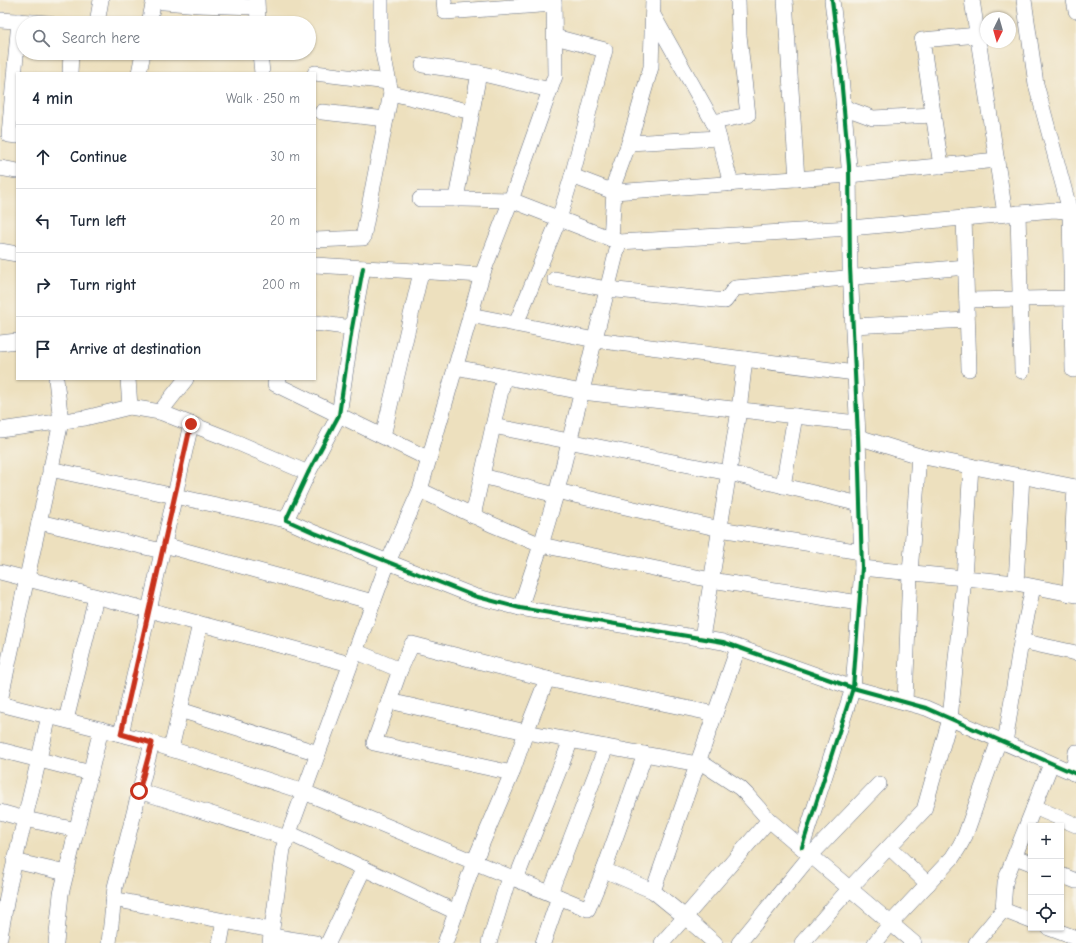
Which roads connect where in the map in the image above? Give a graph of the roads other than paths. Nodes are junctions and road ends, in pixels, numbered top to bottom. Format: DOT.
graph roads {
  1 [pos="101,0"];
  2 [pos="381,0"];
  3 [pos="444,0"];
  4 [pos="738,0"];
  5 [pos="785,0"];
  6 [pos="832,0"];
  7 [pos="972,0"];
  8 [pos="1024,0"];
  9 [pos="1074,0"];
  10 [pos="154,1"];
  11 [pos="554,2"];
  12 [pos="257,4"];
  13 [pos="653,7"];
  14 [pos="1076,11"];
  15 [pos="98,16"];
  16 [pos="151,16"];
  17 [pos="258,16"];
  18 [pos="0,20"];
  19 [pos="16,21"];
  20 [pos="978,34"];
  21 [pos="554,37"];
  22 [pos="16,40"];
  23 [pos="71,60"];
  24 [pos="142,60"];
  25 [pos="261,60"];
  26 [pos="423,65"];
  27 [pos="70,72"];
  28 [pos="139,72"];
  29 [pos="262,72"];
  30 [pos="479,73"];
  31 [pos="316,74"];
  32 [pos="390,87"];
  33 [pos="550,90"];
  34 [pos="6,102"];
  35 [pos="843,107"];
  36 [pos="322,112"];
  37 [pos="472,112"];
  38 [pos="934,115"];
  39 [pos="386,119"];
  40 [pos="713,122"];
  41 [pos="16,136"];
  42 [pos="719,138"];
  43 [pos="629,143"];
  44 [pos="997,160"];
  45 [pos="941,166"];
  46 [pos="0,168"];
  47 [pos="16,171"];
  48 [pos="849,175"];
  49 [pos="572,176"];
  50 [pos="797,179"];
  51 [pos="731,184"];
  52 [pos="614,192"];
  53 [pos="420,199"];
  54 [pos="456,199"];
  55 [pos="511,200"];
  56 [pos="1073,212"];
  57 [pos="1012,213"];
  58 [pos="964,218"];
  59 [pos="559,219"];
  60 [pos="850,228"];
  61 [pos="316,240"];
  62 [pos="615,241"];
  63 [pos="0,251"];
  64 [pos="16,254"];
  65 [pos="316,265"];
  66 [pos="966,267"];
  67 [pos="363,268"];
  68 [pos="421,272"];
  69 [pos="482,275"];
  70 [pos="851,277"];
  71 [pos="555,279"];
  72 [pos="607,289"];
  73 [pos="1072,298"];
  74 [pos="1021,299"];
  75 [pos="967,300"];
  76 [pos="470,315"];
  77 [pos="967,320"];
  78 [pos="316,323"];
  79 [pos="516,324"];
  80 [pos="853,326"];
  81 [pos="352,328"];
  82 [pos="595,340"];
  83 [pos="16,341"];
  84 [pos="0,343"];
  85 [pos="745,359"];
  86 [pos="455,367"];
  87 [pos="969,369"];
  88 [pos="1073,370"];
  89 [pos="1022,371"];
  90 [pos="855,373"];
  91 [pos="504,377"];
  92 [pos="56,380"];
  93 [pos="128,380"];
  94 [pos="185,380"];
  95 [pos="277,380"];
  96 [pos="582,392"];
  97 [pos="130,407"];
  98 [pos="738,410"];
  99 [pos="160,412"];
  100 [pos="339,415"];
  101 [pos="795,416"];
  102 [pos="61,422"];
  103 [pos="191,424"];
  104 [pos="493,426"];
  105 [pos="0,430"];
  106 [pos="858,430"];
  107 [pos="383,436"];
  108 [pos="570,441"];
  109 [pos="919,456"];
  110 [pos="429,459"];
  111 [pos="970,466"];
  112 [pos="50,469"];
  113 [pos="308,473"];
  114 [pos="728,473"];
  115 [pos="482,476"];
  116 [pos="1022,476"];
  117 [pos="784,486"];
  118 [pos="1076,487"];
  119 [pos="420,490"];
  120 [pos="557,493"];
  121 [pos="175,496"];
  122 [pos="860,504"];
  123 [pos="473,516"];
  124 [pos="286,520"];
  125 [pos="39,522"];
  126 [pos="720,529"];
  127 [pos="541,545"];
  128 [pos="163,548"];
  129 [pos="861,552"];
  130 [pos="388,562"];
  131 [pos="862,568"];
  132 [pos="0,572"];
  133 [pos="910,573"];
  134 [pos="964,578"];
  135 [pos="26,579"];
  136 [pos="711,580"];
  137 [pos="1016,583"];
  138 [pos="1034,587"];
  139 [pos="1073,594"];
  140 [pos="96,597"];
  141 [pos="373,602"];
  142 [pos="859,603"];
  143 [pos="520,608"];
  144 [pos="149,610"];
  145 [pos="200,624"];
  146 [pos="702,638"];
  147 [pos="1021,641"];
  148 [pos="738,648"];
  149 [pos="1076,653"];
  150 [pos="353,658"];
  151 [pos="400,670"];
  152 [pos="547,679"];
  153 [pos="853,688"];
  154 [pos="389,701"];
  155 [pos="905,702"];
  156 [pos="0,703"];
  157 [pos="180,710"];
  158 [pos="715,714"];
  159 [pos="49,716"];
  160 [pos="950,719"];
  161 [pos="66,720"];
  162 [pos="101,729"];
  163 [pos="526,732"];
  164 [pos="121,734"];
  165 [pos="571,740"];
  166 [pos="1002,742"];
  167 [pos="152,743"];
  168 [pos="606,747"];
  169 [pos="171,749"];
  170 [pos="0,750"];
  171 [pos="1076,752"];
  172 [pos="318,753"];
  173 [pos="644,754"];
  174 [pos="39,761"];
  175 [pos="698,762"];
  176 [pos="1051,764"];
  177 [pos="91,773"];
  178 [pos="512,773"];
  179 [pos="1074,774"];
  180 [pos="879,784"];
  181 [pos="139,791"];
  182 [pos="304,792"];
  183 [pos="1034,807"];
  184 [pos="0,812"];
  185 [pos="24,819"];
  186 [pos="769,820"];
  187 [pos="1076,825"];
  188 [pos="77,830"];
  189 [pos="288,835"];
  190 [pos="889,847"];
  191 [pos="806,851"];
  192 [pos="1015,857"];
  193 [pos="14,861"];
  194 [pos="474,862"];
  195 [pos="1028,862"];
  196 [pos="364,868"];
  197 [pos="604,870"];
  198 [pos="66,873"];
  199 [pos="1064,876"];
  200 [pos="5,877"];
  201 [pos="513,878"];
  202 [pos="1076,881"];
  203 [pos="928,884"];
  204 [pos="850,888"];
  205 [pos="653,891"];
  206 [pos="555,895"];
  207 [pos="113,899"];
  208 [pos="1003,910"];
  209 [pos="456,912"];
  210 [pos="685,917"];
  211 [pos="1028,920"];
  212 [pos="224,921"];
  213 [pos="891,924"];
  214 [pos="1057,931"];
  215 [pos="271,936"];
  216 [pos="0,937"];
  217 [pos="1076,938"];
  218 [pos="56,943"];
  219 [pos="109,943"];
  220 [pos="220,943"];
  221 [pos="315,943"];
  222 [pos="328,943"];
  223 [pos="445,943"];
  224 [pos="489,943"];
  225 [pos="543,943"];
  226 [pos="662,943"];
  227 [pos="715,943"];
  228 [pos="739,943"];
  229 [pos="802,943"];
  230 [pos="875,943"];
  231 [pos="914,943"];
  232 [pos="976,943"];
  1 -- 15 [label="street"];
  2 -- 32 [label="street"];
  3 -- 11 [label="street"];
  4 -- 40 [label="street"];
  5 -- 50 [label="street"];
  6 -- 35 [label="street"];
  7 -- 20 [label="street"];
  8 -- 56 [label="street"];
  9 -- 14 [label="street"];
  10 -- 12 [label="street"];
  10 -- 16 [label="street"];
  11 -- 21 [label="street"];
  12 -- 17 [label="street"];
  13 -- 40 [label="street"];
  13 -- 43 [label="street"];
  18 -- 19 [label="street"];
  20 -- 38 [label="street"];
  20 -- 44 [label="street"];
  21 -- 33 [label="street"];
  21 -- 49 [label="street"];
  22 -- 34 [label="street"];
  23 -- 27 [label="street"];
  24 -- 28 [label="street"];
  25 -- 29 [label="street"];
  26 -- 30 [label="street"];
  30 -- 33 [label="street"];
  30 -- 37 [label="street"];
  31 -- 32 [label="street"];
  32 -- 37 [label="street"];
  32 -- 39 [label="street"];
  33 -- 55 [label="street"];
  34 -- 41 [label="street"];
  35 -- 38 [label="street"];
  35 -- 48 [label="street"];
  36 -- 39 [label="street"];
  37 -- 54 [label="street"];
  38 -- 45 [label="street"];
  39 -- 61 [label="street"];
  40 -- 42 [label="street"];
  42 -- 43 [label="street"];
  42 -- 51 [label="street"];
  43 -- 52 [label="street"];
  44 -- 45 [label="street"];
  44 -- 57 [label="street"];
  45 -- 48 [label="street"];
  46 -- 47 [label="street"];
  48 -- 50 [label="street"];
  48 -- 60 [label="street"];
  49 -- 52 [label="street"];
  49 -- 59 [label="street"];
  50 -- 51 [label="street"];
  51 -- 52 [label="street"];
  52 -- 62 [label="street"];
  53 -- 54 [label="street"];
  54 -- 55 [label="street"];
  55 -- 59 [label="street"];
  55 -- 69 [label="street"];
  56 -- 57 [label="street"];
  56 -- 73 [label="street"];
  57 -- 58 [label="street"];
  57 -- 74 [label="street"];
  58 -- 60 [label="street"];
  58 -- 66 [label="street"];
  59 -- 62 [label="street"];
  59 -- 79 [label="street"];
  60 -- 62 [label="street"];
  60 -- 70 [label="street"];
  62 -- 72 [label="street"];
  63 -- 64 [label="street"];
  65 -- 67 [label="street"];
  66 -- 70 [label="street"];
  66 -- 75 [label="street"];
  67 -- 68 [label="street"];
  67 -- 81 [label="street"];
  68 -- 69 [label="street"];
  68 -- 107 [label="street"];
  69 -- 76 [label="street"];
  70 -- 72 [label="street"];
  70 -- 80 [label="street"];
  71 -- 72 [label="street"];
  72 -- 82 [label="street"];
  73 -- 74 [label="street"];
  73 -- 88 [label="street"];
  74 -- 75 [label="street"];
  74 -- 89 [label="street"];
  75 -- 77 [label="street"];
  76 -- 79 [label="street"];
  76 -- 86 [label="street"];
  77 -- 80 [label="street"];
  77 -- 87 [label="street"];
  78 -- 81 [label="street"];
  79 -- 82 [label="street"];
  80 -- 90 [label="street"];
  81 -- 100 [label="street"];
  82 -- 85 [label="street"];
  82 -- 96 [label="street"];
  83 -- 84 [label="street"];
  85 -- 90 [label="street"];
  85 -- 98 [label="street"];
  86 -- 91 [label="street"];
  86 -- 110 [label="street"];
  90 -- 106 [label="street"];
  91 -- 96 [label="street"];
  91 -- 104 [label="street"];
  92 -- 102 [label="street"];
  93 -- 97 [label="street"];
  94 -- 99 [label="street"];
  95 -- 100 [label="street"];
  96 -- 98 [label="street"];
  96 -- 108 [label="street"];
  97 -- 99 [label="street"];
  97 -- 102 [label="street"];
  98 -- 101 [label="street"];
  98 -- 114 [label="street"];
  99 -- 103 [label="street"];
  100 -- 107 [label="street"];
  100 -- 113 [label="street"];
  101 -- 106 [label="street"];
  101 -- 117 [label="street"];
  102 -- 105 [label="street"];
  102 -- 112 [label="street"];
  103 -- 113 [label="street"];
  103 -- 121 [label="street"];
  104 -- 108 [label="street"];
  104 -- 115 [label="street"];
  106 -- 109 [label="street"];
  106 -- 122 [label="street"];
  107 -- 110 [label="street"];
  108 -- 114 [label="street"];
  108 -- 120 [label="street"];
  109 -- 111 [label="street"];
  109 -- 133 [label="street"];
  110 -- 119 [label="street"];
  111 -- 116 [label="street"];
  111 -- 134 [label="street"];
  112 -- 121 [label="street"];
  112 -- 125 [label="street"];
  113 -- 124 [label="street"];
  114 -- 117 [label="street"];
  114 -- 126 [label="street"];
  115 -- 120 [label="street"];
  115 -- 123 [label="street"];
  116 -- 118 [label="street"];
  116 -- 137 [label="street"];
  117 -- 122 [label="street"];
  118 -- 139 [label="street"];
  119 -- 123 [label="street"];
  119 -- 130 [label="street"];
  120 -- 126 [label="street"];
  120 -- 127 [label="street"];
  121 -- 124 [label="street"];
  121 -- 128 [label="street"];
  122 -- 129 [label="street"];
  123 -- 127 [label="street"];
  124 -- 130 [label="street"];
  125 -- 128 [label="street"];
  125 -- 135 [label="street"];
  126 -- 129 [label="street"];
  126 -- 136 [label="street"];
  127 -- 136 [label="street"];
  127 -- 143 [label="street"];
  128 -- 141 [label="street"];
  128 -- 144 [label="street"];
  129 -- 131 [label="street"];
  130 -- 141 [label="street"];
  130 -- 143 [label="street"];
  131 -- 133 [label="street"];
  131 -- 142 [label="street"];
  132 -- 135 [label="street"];
  133 -- 134 [label="street"];
  133 -- 155 [label="street"];
  134 -- 137 [label="street"];
  134 -- 160 [label="street"];
  135 -- 140 [label="street"];
  135 -- 156 [label="street"];
  136 -- 142 [label="street"];
  136 -- 146 [label="street"];
  137 -- 138 [label="street"];
  138 -- 139 [label="street"];
  138 -- 147 [label="street"];
  140 -- 144 [label="street"];
  140 -- 161 [label="street"];
  141 -- 150 [label="street"];
  142 -- 153 [label="street"];
  143 -- 146 [label="street"];
  144 -- 145 [label="street"];
  144 -- 164 [label="street"];
  145 -- 150 [label="street"];
  145 -- 157 [label="street"];
  146 -- 148 [label="street"];
  147 -- 149 [label="street"];
  147 -- 166 [label="street"];
  148 -- 153 [label="street"];
  148 -- 158 [label="street"];
  150 -- 151 [label="street"];
  150 -- 172 [label="street"];
  151 -- 152 [label="street"];
  151 -- 154 [label="street"];
  152 -- 158 [label="street"];
  152 -- 163 [label="street"];
  153 -- 155 [label="street"];
  153 -- 191 [label="street"];
  154 -- 163 [label="street"];
  154 -- 178 [label="street"];
  155 -- 160 [label="street"];
  156 -- 159 [label="street"];
  157 -- 169 [label="street"];
  157 -- 172 [label="street"];
  158 -- 175 [label="street"];
  159 -- 161 [label="street"];
  159 -- 174 [label="street"];
  160 -- 166 [label="street"];
  160 -- 190 [label="street"];
  161 -- 162 [label="street"];
  162 -- 164 [label="street"];
  162 -- 177 [label="street"];
  163 -- 165 [label="street"];
  163 -- 178 [label="street"];
  164 -- 167 [label="street"];
  165 -- 168 [label="street"];
  165 -- 201 [label="street"];
  166 -- 176 [label="street"];
  166 -- 203 [label="street"];
  167 -- 169 [label="street"];
  167 -- 181 [label="street"];
  168 -- 173 [label="street"];
  168 -- 206 [label="street"];
  169 -- 182 [label="street"];
  170 -- 174 [label="street"];
  171 -- 179 [label="street"];
  172 -- 182 [label="street"];
  173 -- 175 [label="street"];
  173 -- 197 [label="street"];
  174 -- 177 [label="street"];
  174 -- 185 [label="street"];
  175 -- 186 [label="street"];
  175 -- 205 [label="street"];
  176 -- 179 [label="street"];
  176 -- 183 [label="street"];
  177 -- 188 [label="street"];
  178 -- 194 [label="street"];
  180 -- 191 [label="street"];
  181 -- 189 [label="street"];
  181 -- 207 [label="street"];
  182 -- 189 [label="street"];
  182 -- 194 [label="street"];
  183 -- 187 [label="street"];
  183 -- 192 [label="street"];
  184 -- 185 [label="street"];
  185 -- 188 [label="street"];
  185 -- 193 [label="street"];
  186 -- 191 [label="street"];
  186 -- 210 [label="street"];
  188 -- 198 [label="street"];
  189 -- 196 [label="street"];
  189 -- 215 [label="street"];
  190 -- 203 [label="street"];
  190 -- 204 [label="street"];
  191 -- 204 [label="street"];
  191 -- 228 [label="street"];
  192 -- 195 [label="street"];
  192 -- 208 [label="street"];
  193 -- 198 [label="street"];
  193 -- 200 [label="street"];
  194 -- 201 [label="street"];
  194 -- 209 [label="street"];
  196 -- 209 [label="street"];
  196 -- 222 [label="street"];
  197 -- 205 [label="street"];
  197 -- 206 [label="street"];
  198 -- 218 [label="street"];
  199 -- 202 [label="street"];
  200 -- 216 [label="street"];
  201 -- 206 [label="street"];
  201 -- 224 [label="street"];
  203 -- 213 [label="street"];
  204 -- 213 [label="street"];
  204 -- 229 [label="street"];
  205 -- 210 [label="street"];
  206 -- 225 [label="street"];
  207 -- 212 [label="street"];
  207 -- 219 [label="street"];
  208 -- 211 [label="street"];
  208 -- 232 [label="street"];
  209 -- 223 [label="street"];
  210 -- 226 [label="street"];
  210 -- 227 [label="street"];
  212 -- 215 [label="street"];
  212 -- 220 [label="street"];
  213 -- 230 [label="street"];
  213 -- 231 [label="street"];
  214 -- 217 [label="street"];
  215 -- 221 [label="street"];
}
